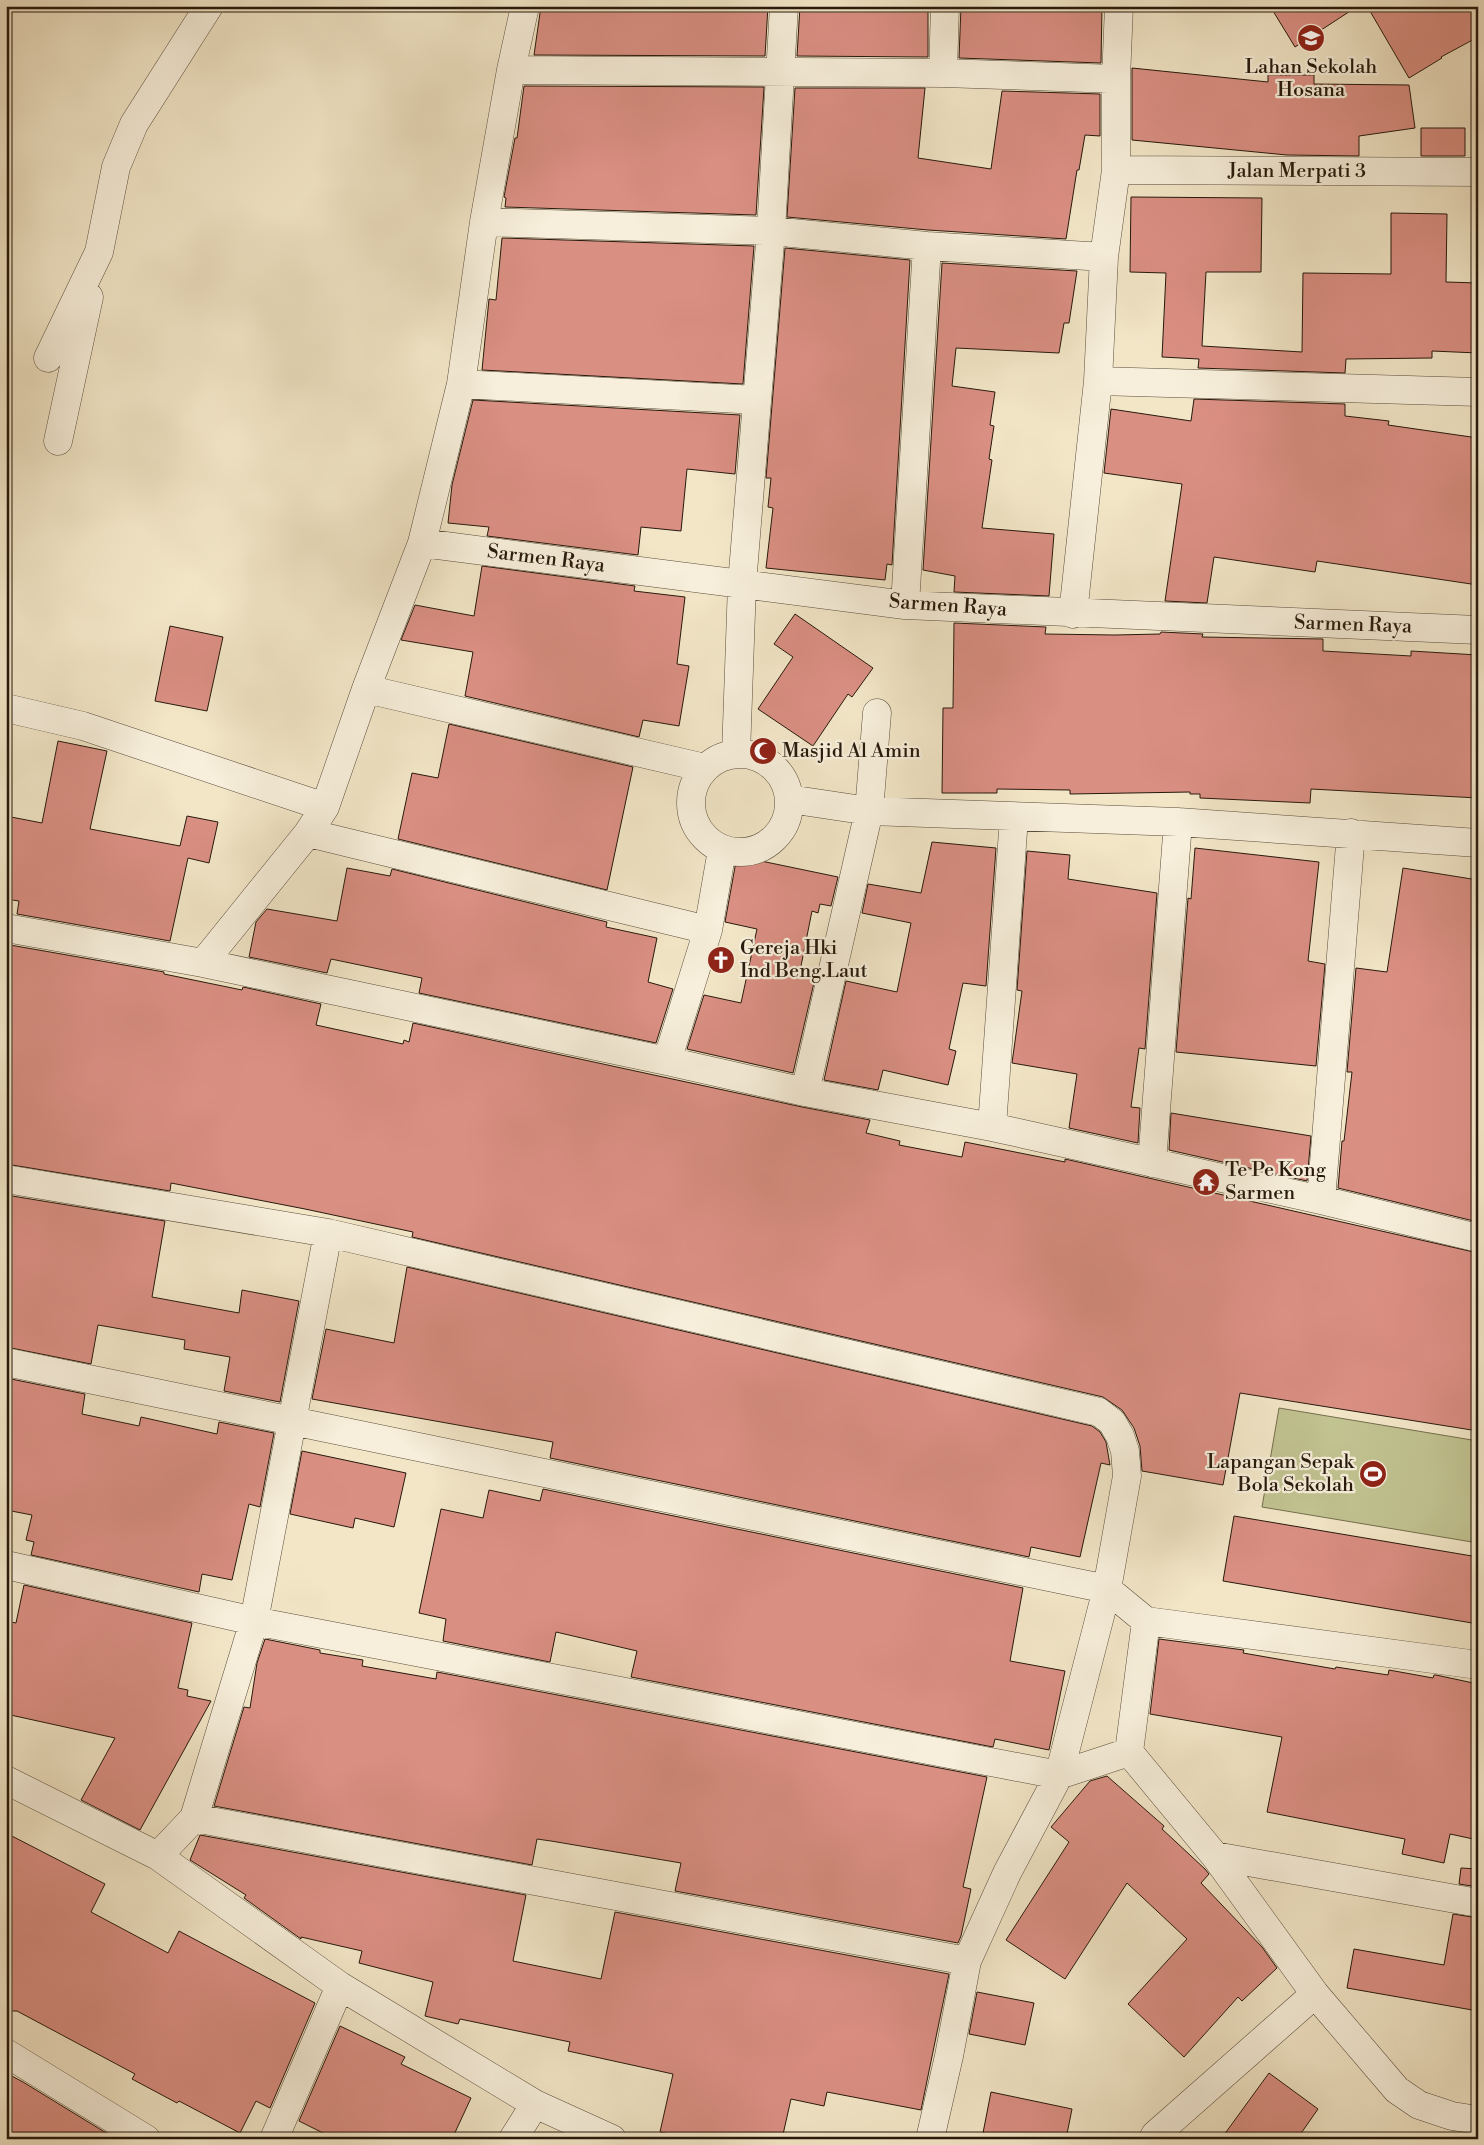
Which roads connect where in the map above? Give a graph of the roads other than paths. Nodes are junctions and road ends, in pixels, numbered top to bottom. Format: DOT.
graph roads {
  1 [pos="209,6"];
  2 [pos="525,6"];
  3 [pos="784,6"];
  4 [pos="945,6"];
  5 [pos="1119,6"];
  6 [pos="511,70"];
  7 [pos="780,73"];
  8 [pos="943,73"];
  9 [pos="1116,79"];
  10 [pos="1116,170"];
  11 [pos="1478,172"];
  12 [pos="484,222"];
  13 [pos="771,231"];
  14 [pos="927,246"];
  15 [pos="99,252"];
  16 [pos="1104,256"];
  17 [pos="48,358"];
  18 [pos="1098,381"];
  19 [pos="462,384"];
  20 [pos="1478,392"];
  21 [pos="757,400"];
  22 [pos="58,442"];
  23 [pos="422,543"];
  24 [pos="742,584"];
  25 [pos="904,605"];
  26 [pos="1073,614"];
  27 [pos="1478,630"];
  28 [pos="366,688"];
  29 [pos="6,708"];
  30 [pos="877,713"];
  31 [pos="736,754"];
  32 [pos="705,768"];
  33 [pos="789,799"];
  34 [pos="325,807"];
  35 [pos="869,811"];
  36 [pos="1014,817"];
  37 [pos="1178,822"];
  38 [pos="308,833"];
  39 [pos="1352,833"];
  40 [pos="1478,843"];
  41 [pos="722,850"];
  42 [pos="6,928"];
  43 [pos="708,930"];
  44 [pos="202,963"];
  45 [pos="667,1061"];
  46 [pos="805,1092"];
  47 [pos="992,1127"];
  48 [pos="1152,1163"];
  49 [pos="6,1179"];
  50 [pos="1321,1200"];
  51 [pos="328,1233"];
  52 [pos="1478,1238"];
  53 [pos="6,1362"];
  54 [pos="291,1420"];
  55 [pos="6,1565"];
  56 [pos="1107,1589"];
  57 [pos="254,1621"];
  58 [pos="1146,1621"];
  59 [pos="1478,1666"];
  60 [pos="1129,1752"];
  61 [pos="1059,1775"];
  62 [pos="6,1780"];
  63 [pos="194,1818"];
  64 [pos="158,1856"];
  65 [pos="1215,1856"];
  66 [pos="1478,1903"];
  67 [pos="967,1961"];
  68 [pos="340,1986"];
  69 [pos="1315,1994"];
  70 [pos="6,2053"];
  71 [pos="535,2104"];
  72 [pos="1462,2125"];
  73 [pos="146,2139"];
  74 [pos="274,2139"];
  75 [pos="513,2139"];
  76 [pos="612,2139"];
  77 [pos="930,2139"];
  78 [pos="1153,2139"];
  1 -- 15 [label="street"];
  2 -- 6 [label="street"];
  3 -- 7 [label="street"];
  4 -- 8 [label="street"];
  5 -- 9 [label="street"];
  6 -- 7 [label="street"];
  6 -- 12 [label="street"];
  7 -- 8 [label="street"];
  7 -- 13 [label="street"];
  8 -- 9 [label="street"];
  9 -- 10 [label="street"];
  10 -- 11 [label="street, Jalan Merpati 3"];
  10 -- 16 [label="street"];
  12 -- 13 [label="street"];
  12 -- 19 [label="street"];
  13 -- 14 [label="street"];
  13 -- 21 [label="street"];
  14 -- 16 [label="street"];
  14 -- 25 [label="street"];
  15 -- 17 [label="street"];
  15 -- 22 [label="street"];
  16 -- 18 [label="street"];
  18 -- 20 [label="street"];
  18 -- 26 [label="street"];
  19 -- 21 [label="street"];
  19 -- 23 [label="street"];
  21 -- 24 [label="street"];
  23 -- 24 [label="street, Sarmen Raya"];
  23 -- 28 [label="street"];
  24 -- 25 [label="street, Sarmen Raya"];
  24 -- 31 [label="street"];
  25 -- 26 [label="street, Sarmen Raya"];
  26 -- 27 [label="street, Sarmen Raya"];
  28 -- 32 [label="street"];
  28 -- 34 [label="street"];
  29 -- 34 [label="street"];
  30 -- 35 [label="street"];
  31 -- 32 [label="street"];
  31 -- 33 [label="street"];
  32 -- 41 [label="street"];
  33 -- 35 [label="street"];
  33 -- 41 [label="street"];
  34 -- 38 [label="street"];
  35 -- 36 [label="street"];
  35 -- 46 [label="street"];
  36 -- 37 [label="street"];
  36 -- 47 [label="street"];
  37 -- 39 [label="street"];
  37 -- 48 [label="street"];
  38 -- 43 [label="street"];
  38 -- 44 [label="street"];
  39 -- 40 [label="street"];
  39 -- 50 [label="street"];
  41 -- 43 [label="street"];
  42 -- 44 [label="street"];
  43 -- 45 [label="street"];
  44 -- 45 [label="street"];
  45 -- 46 [label="street"];
  46 -- 47 [label="street"];
  47 -- 48 [label="street"];
  48 -- 50 [label="street"];
  49 -- 51 [label="street"];
  50 -- 52 [label="street"];
  51 -- 54 [label="street"];
  51 -- 56 [label="street"];
  53 -- 54 [label="street"];
  54 -- 56 [label="street"];
  54 -- 57 [label="street"];
  55 -- 57 [label="street"];
  56 -- 58 [label="street"];
  56 -- 61 [label="street"];
  57 -- 61 [label="street"];
  57 -- 63 [label="street"];
  58 -- 59 [label="street"];
  58 -- 60 [label="street"];
  60 -- 61 [label="street"];
  60 -- 65 [label="street"];
  61 -- 67 [label="street"];
  62 -- 64 [label="street"];
  63 -- 64 [label="street"];
  63 -- 67 [label="street"];
  64 -- 68 [label="street"];
  65 -- 66 [label="street"];
  65 -- 69 [label="street"];
  67 -- 77 [label="street"];
  68 -- 71 [label="street"];
  68 -- 74 [label="street"];
  69 -- 72 [label="street"];
  69 -- 78 [label="street"];
  70 -- 73 [label="street"];
  71 -- 75 [label="street"];
  71 -- 76 [label="street"];
}
